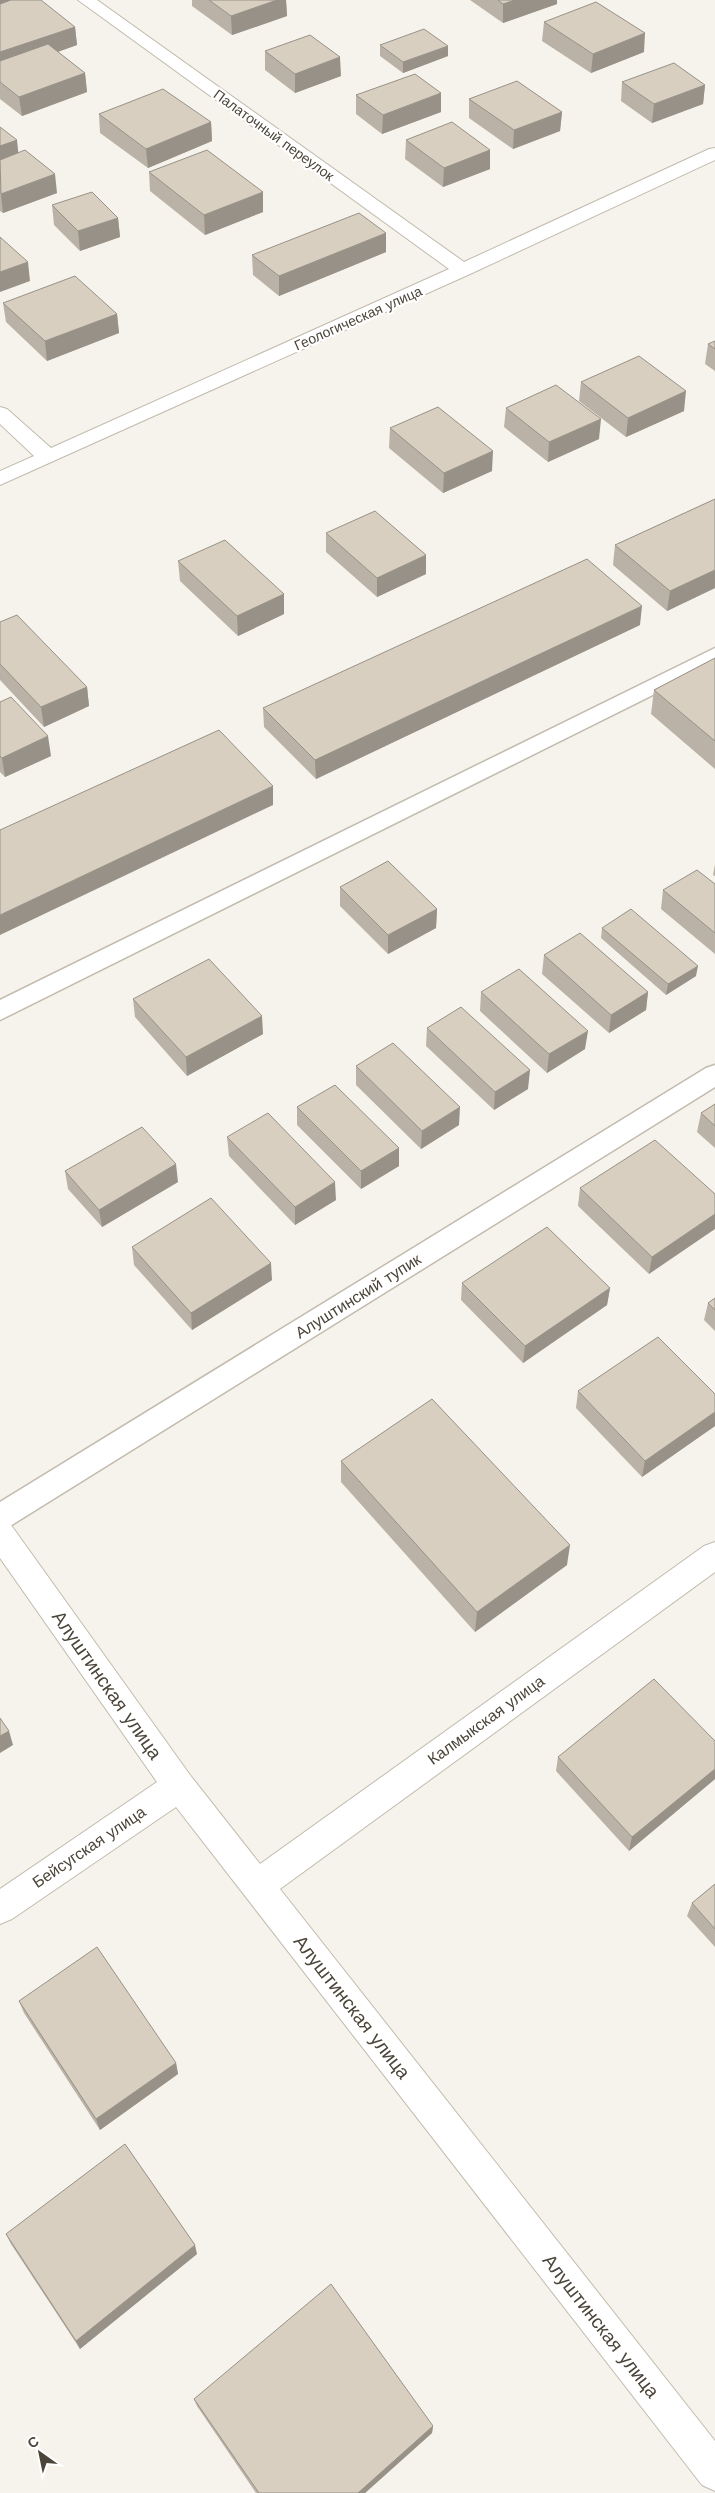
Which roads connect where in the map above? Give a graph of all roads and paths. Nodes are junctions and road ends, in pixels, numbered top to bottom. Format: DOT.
graph roads {
  1 [pos="86,0"];
  2 [pos="715,153"];
  3 [pos="463,270"];
  4 [pos="0,413"];
  5 [pos="48,457"];
  6 [pos="0,479"];
  7 [pos="715,654"];
  8 [pos="0,1011"];
  9 [pos="715,1075"];
  10 [pos="0,1517"];
  11 [pos="0,1534"];
  12 [pos="715,1555"];
  13 [pos="179,1786"];
  14 [pos="256,1886"];
  15 [pos="0,1908"];
  16 [pos="715,2472"];
  1 -- 3 [label="street, Палаточный переулок"];
  2 -- 3 [label="street, Геологическая улица"];
  3 -- 5 [label="street, Геологическая улица"];
  4 -- 5 [label="street"];
  5 -- 6 [label="street, Геологическая улица"];
  7 -- 8 [label="lane"];
  9 -- 10 [label="lane, Алуштинский тупик"];
  11 -- 13 [label="street, Алуштинская улица"];
  12 -- 14 [label="street, Калмыкская улица"];
  13 -- 14 [label="street, Алуштинская улица"];
  13 -- 15 [label="street, Бейсугская улица"];
  14 -- 16 [label="street, Алуштинская улица"];
}
